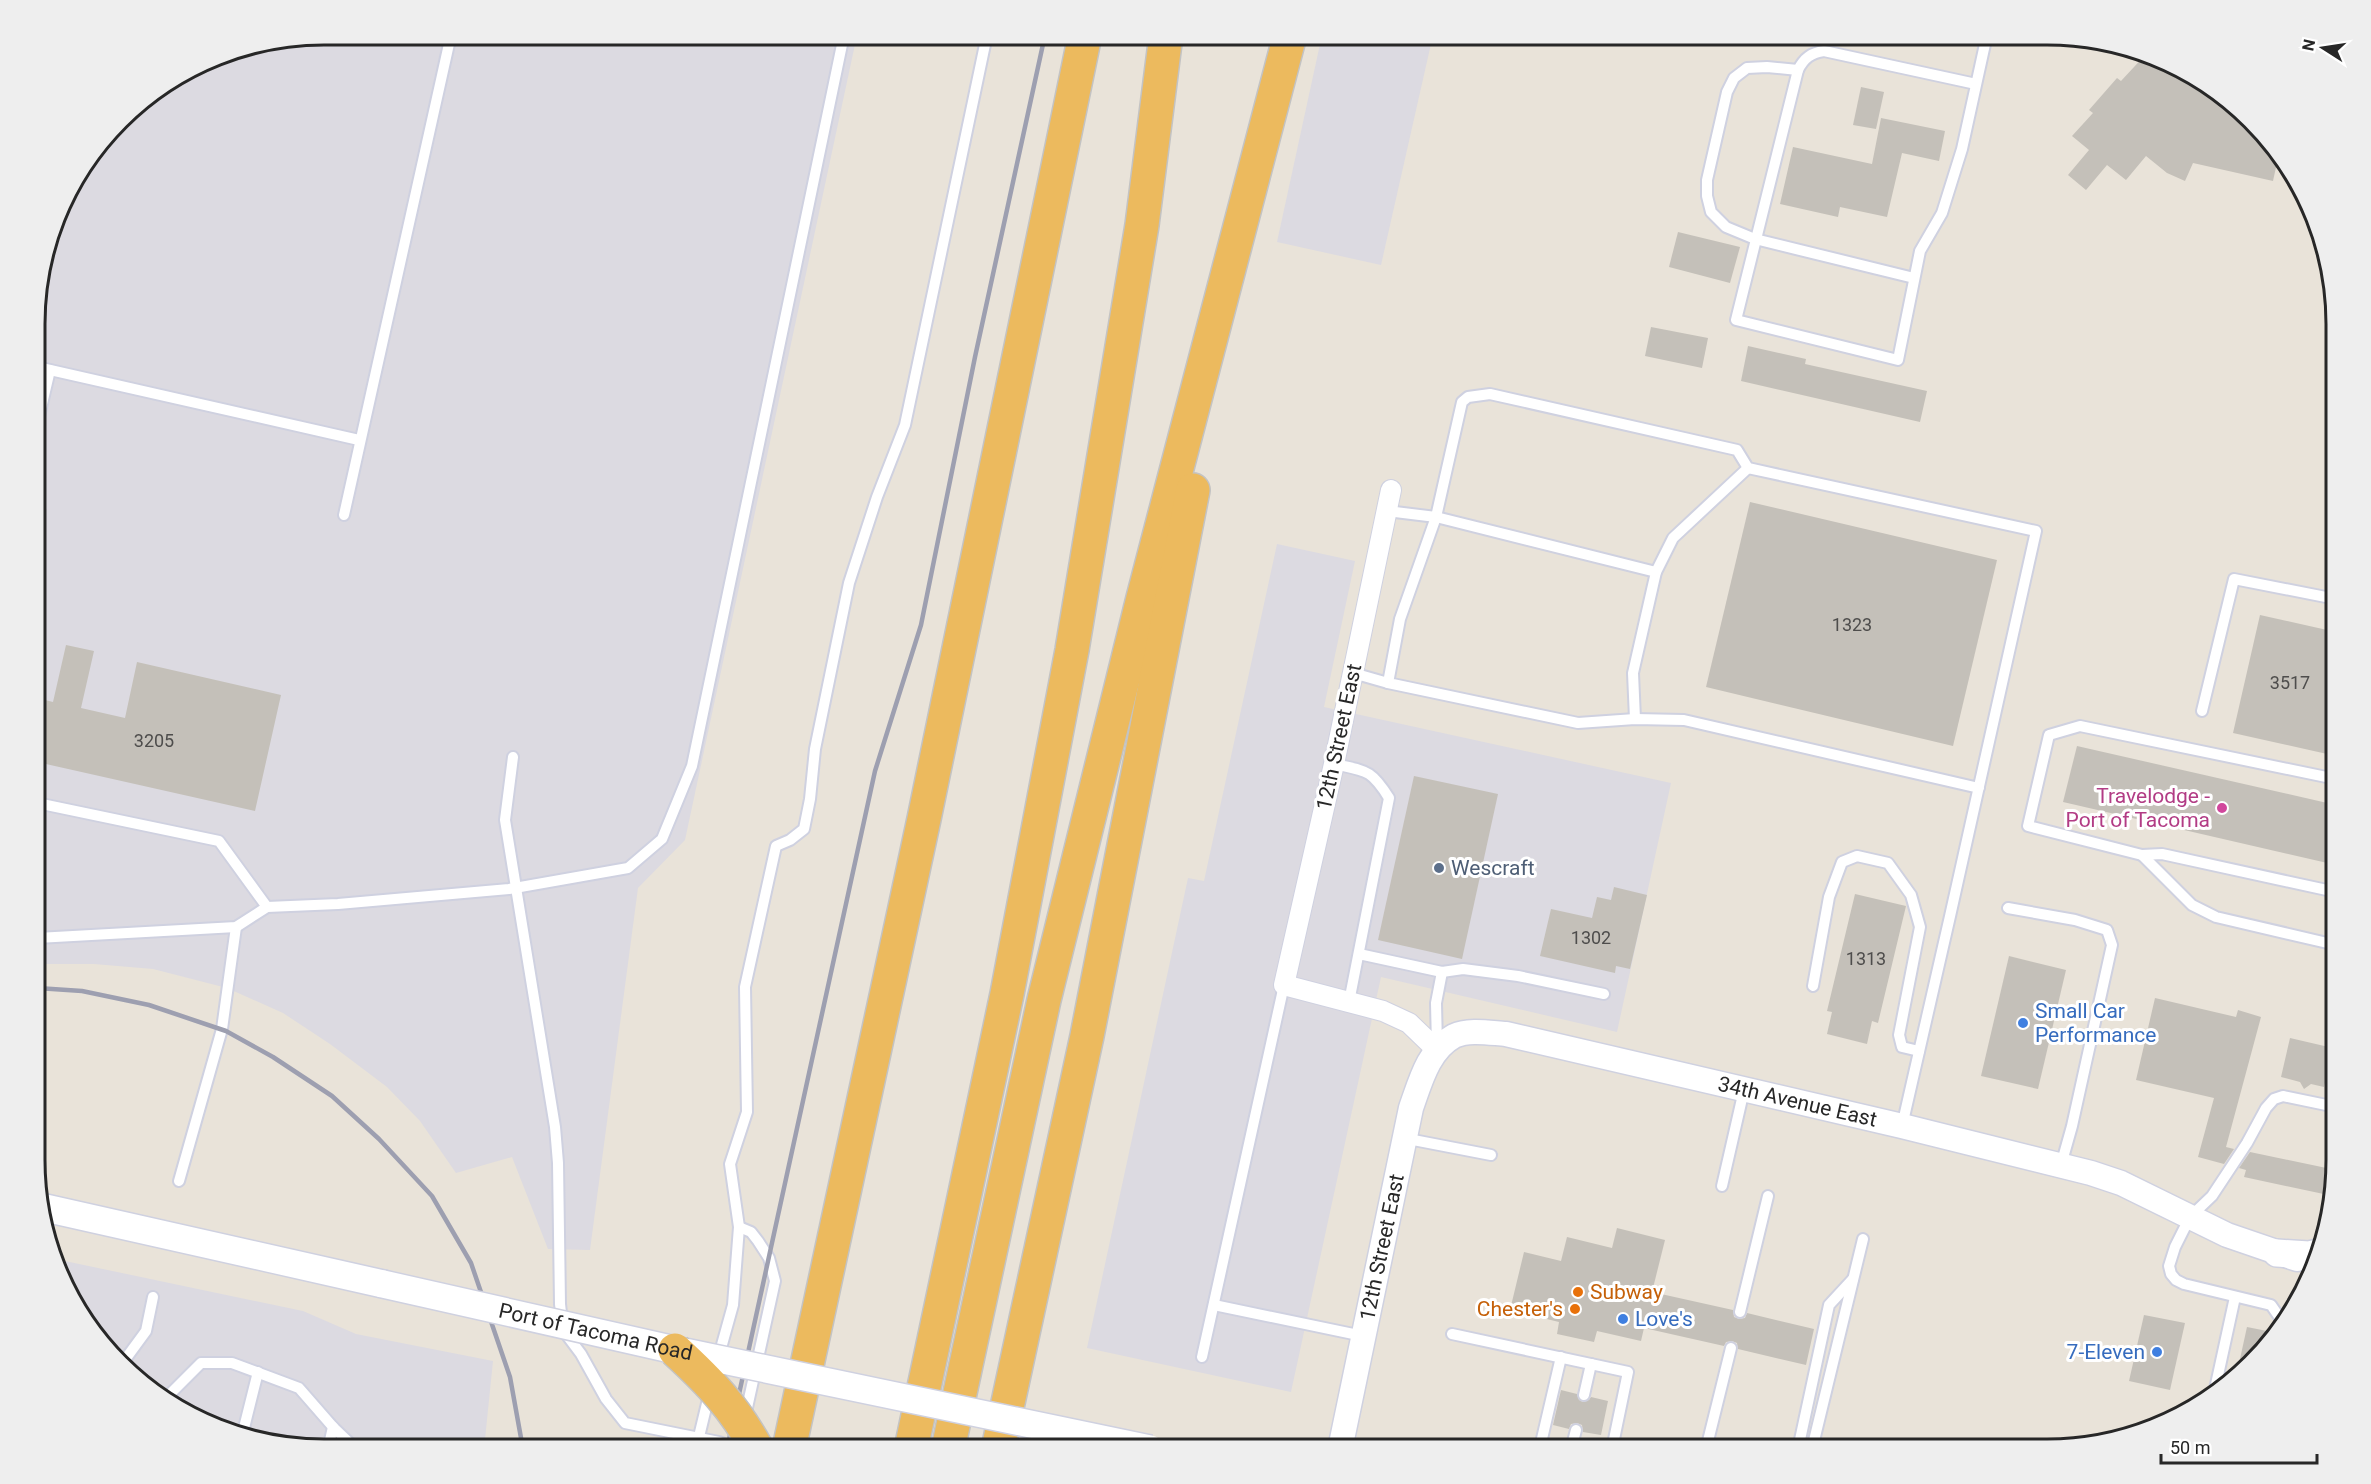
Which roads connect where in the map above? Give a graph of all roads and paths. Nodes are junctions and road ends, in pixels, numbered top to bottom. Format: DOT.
graph roads {
  1 [pos="449,45"];
  2 [pos="842,45"];
  3 [pos="985,45"];
  4 [pos="1083,45"];
  5 [pos="1165,45"];
  6 [pos="1289,45"];
  7 [pos="1290,45"];
  8 [pos="1985,45"];
  9 [pos="1798,70"];
  10 [pos="1976,84"];
  11 [pos="1755,239"];
  12 [pos="1914,278"];
  13 [pos="45,369"];
  14 [pos="50,370"];
  15 [pos="45,391"];
  16 [pos="359,440"];
  17 [pos="1748,468"];
  18 [pos="1391,489"];
  19 [pos="1387,511"];
  20 [pos="344,515"];
  21 [pos="1436,517"];
  22 [pos="1656,572"];
  23 [pos="2326,597"];
  24 [pos="1353,673"];
  25 [pos="1388,683"];
  26 [pos="2202,711"];
  27 [pos="1635,719"];
  28 [pos="513,756"];
  29 [pos="1334,764"];
  30 [pos="2326,777"];
  31 [pos="1978,788"];
  32 [pos="45,804"];
  33 [pos="2142,855"];
  34 [pos="516,888"];
  35 [pos="2326,890"];
  36 [pos="267,907"];
  37 [pos="2008,908"];
  38 [pos="236,927"];
  39 [pos="45,938"];
  40 [pos="2326,943"];
  41 [pos="1359,954"];
  42 [pos="1442,972"];
  43 [pos="1284,985"];
  44 [pos="1813,986"];
  45 [pos="1604,994"];
  46 [pos="1349,1002"];
  47 [pos="1437,1050"];
  48 [pos="1919,1051"];
  49 [pos="1744,1090"];
  50 [pos="2326,1105"];
  51 [pos="1902,1126"];
  52 [pos="1403,1138"];
  53 [pos="1491,1155"];
  54 [pos="2061,1166"];
  55 [pos="179,1181"];
  56 [pos="1722,1186"];
  57 [pos="1768,1196"];
  58 [pos="49,1210"];
  59 [pos="2190,1217"];
  60 [pos="739,1227"];
  61 [pos="1863,1239"];
  62 [pos="2277,1254"];
  63 [pos="2309,1255"];
  64 [pos="2307,1263"];
  65 [pos="1853,1279"];
  66 [pos="153,1297"];
  67 [pos="2235,1297"];
  68 [pos="1214,1305"];
  69 [pos="1740,1312"];
  70 [pos="2278,1316"];
  71 [pos="1452,1334"];
  72 [pos="1364,1336"];
  73 [pos="1731,1348"];
  74 [pos="675,1350"];
  75 [pos="127,1357"];
  76 [pos="1202,1357"];
  77 [pos="1560,1357"];
  78 [pos="1591,1364"];
  79 [pos="258,1372"];
  80 [pos="805,1377"];
  81 [pos="2217,1381"];
  82 [pos="171,1393"];
  83 [pos="1584,1395"];
  84 [pos="244,1427"];
  85 [pos="333,1428"];
  86 [pos="1576,1430"];
  87 [pos="330,1439"];
  88 [pos="345,1439"];
  89 [pos="679,1439"];
  90 [pos="697,1439"];
  91 [pos="739,1439"];
  92 [pos="751,1439"];
  93 [pos="791,1439"];
  94 [pos="912,1439"];
  95 [pos="950,1439"];
  96 [pos="1001,1439"];
  97 [pos="1102,1439"];
  98 [pos="1342,1439"];
  99 [pos="1542,1439"];
  100 [pos="1574,1439"];
  101 [pos="1614,1439"];
  102 [pos="1709,1439"];
  103 [pos="1800,1439"];
  104 [pos="1814,1439"];
  1 -- 16 [label="lane"];
  2 -- 34 [label="lane"];
  3 -- 60 [label="lane"];
  4 -- 80 [label="highway"];
  5 -- 94 [label="highway"];
  6 -- 95 [label="highway"];
  7 -- 96 [label="highway"];
  8 -- 10 [label="lane"];
  9 -- 10 [label="lane"];
  9 -- 11 [label="lane"];
  9 -- 11 [label="lane"];
  10 -- 12 [label="lane"];
  11 -- 12 [label="lane"];
  11 -- 12 [label="lane"];
  13 -- 14 [label="lane"];
  14 -- 15 [label="lane"];
  14 -- 16 [label="lane"];
  16 -- 20 [label="lane"];
  17 -- 21 [label="lane"];
  17 -- 22 [label="lane"];
  17 -- 31 [label="lane"];
  18 -- 19 [label="street, 12th Street East"];
  19 -- 21 [label="lane"];
  19 -- 24 [label="street, 12th Street East"];
  21 -- 22 [label="lane"];
  21 -- 25 [label="lane"];
  22 -- 27 [label="lane"];
  23 -- 26 [label="lane"];
  24 -- 25 [label="lane"];
  24 -- 29 [label="street, 12th Street East"];
  25 -- 27 [label="lane"];
  27 -- 31 [label="lane"];
  28 -- 34 [label="lane"];
  29 -- 41 [label="lane"];
  29 -- 43 [label="street, 12th Street East"];
  30 -- 33 [label="lane"];
  31 -- 48 [label="lane"];
  32 -- 36 [label="lane"];
  33 -- 35 [label="lane"];
  33 -- 40 [label="lane"];
  34 -- 36 [label="lane"];
  34 -- 89 [label="lane"];
  36 -- 38 [label="lane"];
  37 -- 54 [label="lane"];
  38 -- 39 [label="lane"];
  38 -- 55 [label="lane"];
  41 -- 42 [label="lane"];
  41 -- 46 [label="lane"];
  42 -- 45 [label="lane"];
  42 -- 47 [label="lane"];
  43 -- 46 [label="street"];
  43 -- 68 [label="lane"];
  44 -- 48 [label="lane"];
  46 -- 47 [label="street"];
  47 -- 49 [label="street, 34th Avenue East"];
  47 -- 52 [label="street, 12th Street East"];
  48 -- 51 [label="lane"];
  49 -- 51 [label="street, 34th Avenue East"];
  49 -- 56 [label="lane"];
  50 -- 59 [label="lane"];
  51 -- 54 [label="street, 34th Avenue East"];
  52 -- 53 [label="lane"];
  52 -- 72 [label="street, 12th Street East"];
  54 -- 59 [label="street, 34th Avenue East"];
  57 -- 69 [label="lane"];
  58 -- 74 [label="main road, Port of Tacoma Road, bridge"];
  59 -- 62 [label="street, 34th Avenue East"];
  59 -- 67 [label="lane"];
  60 -- 90 [label="lane"];
  60 -- 91 [label="lane"];
  61 -- 65 [label="lane"];
  62 -- 63 [label="main road"];
  62 -- 64 [label="street, 34th Avenue East"];
  65 -- 103 [label="lane"];
  65 -- 104 [label="lane"];
  66 -- 75 [label="lane"];
  67 -- 70 [label="lane"];
  67 -- 81 [label="lane"];
  68 -- 72 [label="lane"];
  68 -- 76 [label="lane"];
  71 -- 77 [label="lane"];
  72 -- 98 [label="street, 12th Street East"];
  73 -- 102 [label="lane"];
  74 -- 80 [label="main road, Port of Tacoma Road, bridge"];
  74 -- 92 [label="highway, bridge"];
  77 -- 78 [label="lane"];
  77 -- 99 [label="lane"];
  78 -- 83 [label="lane"];
  78 -- 101 [label="lane"];
  79 -- 82 [label="lane"];
  79 -- 84 [label="lane"];
  79 -- 85 [label="lane"];
  80 -- 93 [label="highway"];
  80 -- 97 [label="main road, Port of Tacoma Road, bridge"];
  85 -- 87 [label="lane"];
  85 -- 88 [label="lane"];
  86 -- 100 [label="lane"];
}
